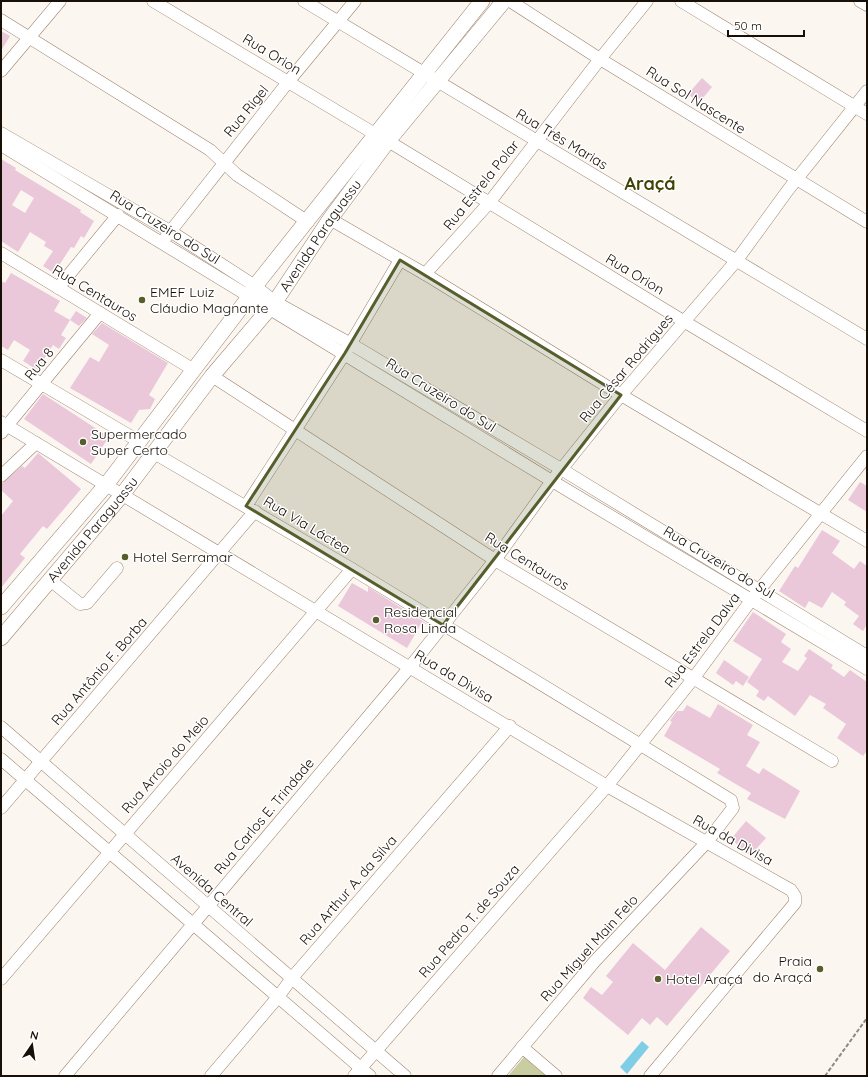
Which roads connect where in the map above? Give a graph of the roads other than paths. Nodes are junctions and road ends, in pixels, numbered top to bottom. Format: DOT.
graph roads {
  1 [pos="60,1"];
  2 [pos="153,1"];
  3 [pos="304,1"];
  4 [pos="355,1"];
  5 [pos="504,1"];
  6 [pos="510,1"];
  7 [pos="647,1"];
  8 [pos="681,1"];
  9 [pos="860,1"];
  10 [pos="479,2"];
  11 [pos="867,5"];
  12 [pos="1,20"];
  13 [pos="339,22"];
  14 [pos="30,37"];
  15 [pos="600,59"];
  16 [pos="1,71"];
  17 [pos="424,74"];
  18 [pos="288,82"];
  19 [pos="438,83"];
  20 [pos="867,91"];
  21 [pos="855,107"];
  22 [pos="867,114"];
  23 [pos="1,133"];
  24 [pos="375,134"];
  25 [pos="388,141"];
  26 [pos="536,141"];
  27 [pos="1,145"];
  28 [pos="224,163"];
  29 [pos="797,180"];
  30 [pos="489,203"];
  31 [pos="118,215"];
  32 [pos="330,219"];
  33 [pos="308,222"];
  34 [pos="867,222"];
  35 [pos="170,231"];
  36 [pos="163,242"];
  37 [pos="1,253"];
  38 [pos="400,260"];
  39 [pos="737,260"];
  40 [pos="426,274"];
  41 [pos="58,288"];
  42 [pos="252,292"];
  43 [pos="272,305"];
  44 [pos="100,313"];
  45 [pos="685,322"];
  46 [pos="867,339"];
  47 [pos="348,349"];
  48 [pos="1,360"];
  49 [pos="194,370"];
  50 [pos="212,376"];
  51 [pos="41,384"];
  52 [pos="621,395"];
  53 [pos="468,414"];
  54 [pos="461,424"];
  55 [pos="3,427"];
  56 [pos="297,430"];
  57 [pos="867,431"];
  58 [pos="140,442"];
  59 [pos="36,443"];
  60 [pos="154,453"];
  61 [pos="867,456"];
  62 [pos="561,470"];
  63 [pos="1,476"];
  64 [pos="552,481"];
  65 [pos="106,484"];
  66 [pos="122,495"];
  67 [pos="251,509"];
  68 [pos="821,513"];
  69 [pos="867,541"];
  70 [pos="694,550"];
  71 [pos="220,553"];
  72 [pos="495,560"];
  73 [pos="687,561"];
  74 [pos="117,568"];
  75 [pos="352,569"];
  76 [pos="50,580"];
  77 [pos="760,589"];
  78 [pos="752,599"];
  79 [pos="1,607"];
  80 [pos="316,610"];
  81 [pos="443,625"];
  82 [pos="1,638"];
  83 [pos="867,656"];
  84 [pos="410,667"];
  85 [pos="867,669"];
  86 [pos="693,679"];
  87 [pos="510,726"];
  88 [pos="1,727"];
  89 [pos="640,745"];
  90 [pos="1,759"];
  91 [pos="832,761"];
  92 [pos="41,762"];
  93 [pos="25,780"];
  94 [pos="608,786"];
  95 [pos="1,808"];
  96 [pos="124,834"];
  97 [pos="706,842"];
  98 [pos="109,852"];
  99 [pos="208,906"];
  100 [pos="193,924"];
  101 [pos="292,978"];
  102 [pos="1,979"];
  103 [pos="278,997"];
  104 [pos="522,1047"];
  105 [pos="375,1051"];
  106 [pos="357,1072"];
  107 [pos="65,1076"];
  108 [pos="211,1076"];
  109 [pos="370,1076"];
  110 [pos="405,1076"];
  111 [pos="498,1076"];
  112 [pos="556,1076"];
  113 [pos="650,1076"];
  1 -- 14 [label="street"];
  2 -- 18 [label="street, Rua Orion"];
  3 -- 13 [label="street, Rua Três Marias"];
  4 -- 13 [label="street, Rua Rigel"];
  5 -- 19 [label="main road, Avenida Paraguassu"];
  6 -- 15 [label="street, Rua Sol Nascente"];
  7 -- 15 [label="street, Rua Estrela Polar"];
  8 -- 21 [label="street"];
  9 -- 11 [label="street"];
  10 -- 17 [label="main road, Avenida Paraguassu"];
  12 -- 14 [label="street"];
  13 -- 17 [label="street, Rua Três Marias"];
  13 -- 18 [label="street, Rua Rigel"];
  14 -- 16 [label="street"];
  14 -- 28 [label="street"];
  15 -- 26 [label="street, Rua Estrela Polar"];
  15 -- 29 [label="street, Rua Sol Nascente"];
  17 -- 19 [label="street, Rua Três Marias"];
  17 -- 24 [label="main road, Avenida Paraguassu"];
  18 -- 24 [label="street, Rua Orion"];
  18 -- 28 [label="street, Rua Rigel"];
  19 -- 25 [label="main road, Avenida Paraguassu"];
  19 -- 26 [label="street, Rua Três Marias"];
  20 -- 21 [label="street, Rua César Rodrigues"];
  21 -- 22 [label="street"];
  21 -- 29 [label="street, Rua César Rodrigues"];
  23 -- 35 [label="street, Rua Cruzeiro do Sul"];
  24 -- 33 [label="main road, Avenida Paraguassu"];
  25 -- 30 [label="street, Rua Orion"];
  25 -- 32 [label="main road, Avenida Paraguassu"];
  26 -- 30 [label="street, Rua Estrela Polar"];
  26 -- 39 [label="street, Rua Três Marias"];
  27 -- 31 [label="street, Rua Cruzeiro do Sul"];
  28 -- 33 [label="street"];
  28 -- 35 [label="street, Rua Rigel"];
  29 -- 34 [label="street, Rua Sol Nascente"];
  29 -- 39 [label="street, Rua César Rodrigues"];
  30 -- 40 [label="street, Rua Estrela Polar"];
  30 -- 45 [label="street, Rua Orion"];
  31 -- 36 [label="street, Rua Cruzeiro do Sul"];
  31 -- 41 [label="street"];
  32 -- 38 [label="street"];
  32 -- 43 [label="main road, Avenida Paraguassu"];
  33 -- 42 [label="main road, Avenida Paraguassu"];
  35 -- 36 [label="street, Rua Rigel"];
  35 -- 42 [label="street, Rua Cruzeiro do Sul"];
  36 -- 42 [label="street, Rua Cruzeiro do Sul"];
  37 -- 41 [label="street, Rua Centauros"];
  38 -- 40 [label="street"];
  38 -- 47 [label="street, Rua Antônio F. Borba"];
  39 -- 45 [label="street, Rua César Rodrigues"];
  39 -- 46 [label="street, Rua Três Marias"];
  40 -- 52 [label="street"];
  41 -- 44 [label="street, Rua Centauros"];
  42 -- 43 [label="street, Rua Cruzeiro do Sul"];
  42 -- 49 [label="main road, Avenida Paraguassu"];
  43 -- 47 [label="street, Rua Cruzeiro do Sul"];
  43 -- 50 [label="main road, Avenida Paraguassu"];
  44 -- 49 [label="street, Rua Centauros"];
  44 -- 51 [label="street, Rua 8"];
  45 -- 52 [label="street, Rua César Rodrigues"];
  45 -- 57 [label="street, Rua Orion"];
  47 -- 53 [label="street, Rua Cruzeiro do Sul"];
  47 -- 54 [label="street, Rua Cruzeiro do Sul"];
  47 -- 56 [label="street, Rua Antônio F. Borba"];
  48 -- 51 [label="street"];
  49 -- 58 [label="main road, Avenida Paraguassu"];
  50 -- 56 [label="street, Rua Centauros"];
  50 -- 60 [label="main road, Avenida Paraguassu"];
  51 -- 55 [label="street, Rua 8"];
  51 -- 58 [label="street"];
  52 -- 62 [label="street, Rua César Rodrigues"];
  52 -- 68 [label="street"];
  53 -- 54 [label="street"];
  53 -- 62 [label="street, Rua Cruzeiro do Sul"];
  54 -- 64 [label="street, Rua Cruzeiro do Sul"];
  55 -- 59 [label="street, Rua da Divisa"];
  56 -- 67 [label="street, Rua Antônio F. Borba"];
  56 -- 72 [label="street, Rua Centauros"];
  58 -- 65 [label="main road, Avenida Paraguassu"];
  59 -- 63 [label="street"];
  59 -- 65 [label="street, Rua da Divisa"];
  60 -- 66 [label="main road, Avenida Paraguassu"];
  60 -- 67 [label="street, Rua Via Láctea"];
  61 -- 68 [label="street, Rua Estrela Dalva"];
  62 -- 64 [label="street, Rua César Rodrigues"];
  62 -- 70 [label="street, Rua Cruzeiro do Sul"];
  64 -- 72 [label="street, Rua César Rodrigues"];
  64 -- 73 [label="street, Rua Cruzeiro do Sul"];
  65 -- 66 [label="street, Rua da Divisa"];
  65 -- 79 [label="main road, Avenida Paraguassu"];
  66 -- 71 [label="street, Rua da Divisa"];
  66 -- 76 [label="main road, Avenida Paraguassu"];
  67 -- 71 [label="street, Rua Antônio F. Borba"];
  67 -- 75 [label="street, Rua Via Láctea"];
  68 -- 69 [label="street"];
  68 -- 77 [label="street, Rua Estrela Dalva"];
  70 -- 73 [label="street"];
  70 -- 77 [label="street, Rua Cruzeiro do Sul"];
  71 -- 80 [label="street, Rua da Divisa"];
  71 -- 92 [label="street, Rua Antônio F. Borba"];
  72 -- 81 [label="street, Rua César Rodrigues"];
  72 -- 86 [label="street, Rua Centauros"];
  73 -- 78 [label="street, Rua Cruzeiro do Sul"];
  74 -- 76 [label="street"];
  75 -- 80 [label="street, Rua Arroio do Meio"];
  75 -- 81 [label="street, Rua Via Láctea"];
  76 -- 82 [label="main road, Avenida Paraguassu"];
  77 -- 78 [label="street, Rua Estrela Dalva"];
  77 -- 83 [label="street, Rua Cruzeiro do Sul"];
  78 -- 85 [label="street, Rua Cruzeiro do Sul"];
  78 -- 86 [label="street, Rua Estrela Dalva"];
  80 -- 84 [label="street, Rua da Divisa"];
  80 -- 96 [label="street, Rua Arroio do Meio"];
  81 -- 84 [label="street, Rua César Rodrigues"];
  81 -- 89 [label="street, Rua Via Láctea"];
  84 -- 87 [label="street, Rua da Divisa"];
  84 -- 99 [label="street, Rua Carlos E. Trindade"];
  86 -- 89 [label="street, Rua Estrela Dalva"];
  86 -- 91 [label="street, Rua Centauros"];
  87 -- 94 [label="street, Rua da Divisa"];
  87 -- 101 [label="street, Rua Arthur A. da Silva"];
  88 -- 92 [label="street, Avenida Central"];
  89 -- 94 [label="street, Rua Estrela Dalva"];
  89 -- 97 [label="street, Rua Miguel Main Felo"];
  90 -- 93 [label="street"];
  92 -- 93 [label="street, Rua Antônio F. Borba"];
  92 -- 96 [label="street, Avenida Central"];
  93 -- 95 [label="street, Rua Antônio F. Borba"];
  93 -- 98 [label="street"];
  94 -- 97 [label="street, Rua da Divisa"];
  94 -- 105 [label="street, Rua Pedro T. de Souza"];
  96 -- 98 [label="street, Rua Arroio do Meio"];
  96 -- 99 [label="street, Avenida Central"];
  97 -- 104 [label="street, Rua Miguel Main Felo"];
  97 -- 113 [label="street, Rua da Divisa"];
  98 -- 100 [label="street"];
  98 -- 102 [label="street, Rua Arroio do Meio"];
  99 -- 100 [label="street, Rua Carlos E. Trindade"];
  99 -- 101 [label="street, Avenida Central"];
  100 -- 103 [label="street"];
  100 -- 107 [label="street, Rua Carlos E. Trindade"];
  101 -- 103 [label="street, Rua Arthur A. da Silva"];
  101 -- 105 [label="street, Avenida Central"];
  103 -- 106 [label="street"];
  103 -- 108 [label="street, Rua Arthur A. da Silva"];
  104 -- 111 [label="street, Rua Miguel Main Felo"];
  104 -- 112 [label="street"];
  105 -- 106 [label="street, Rua Pedro T. de Souza"];
  105 -- 110 [label="street, Avenida Central"];
  106 -- 109 [label="street"];
}
